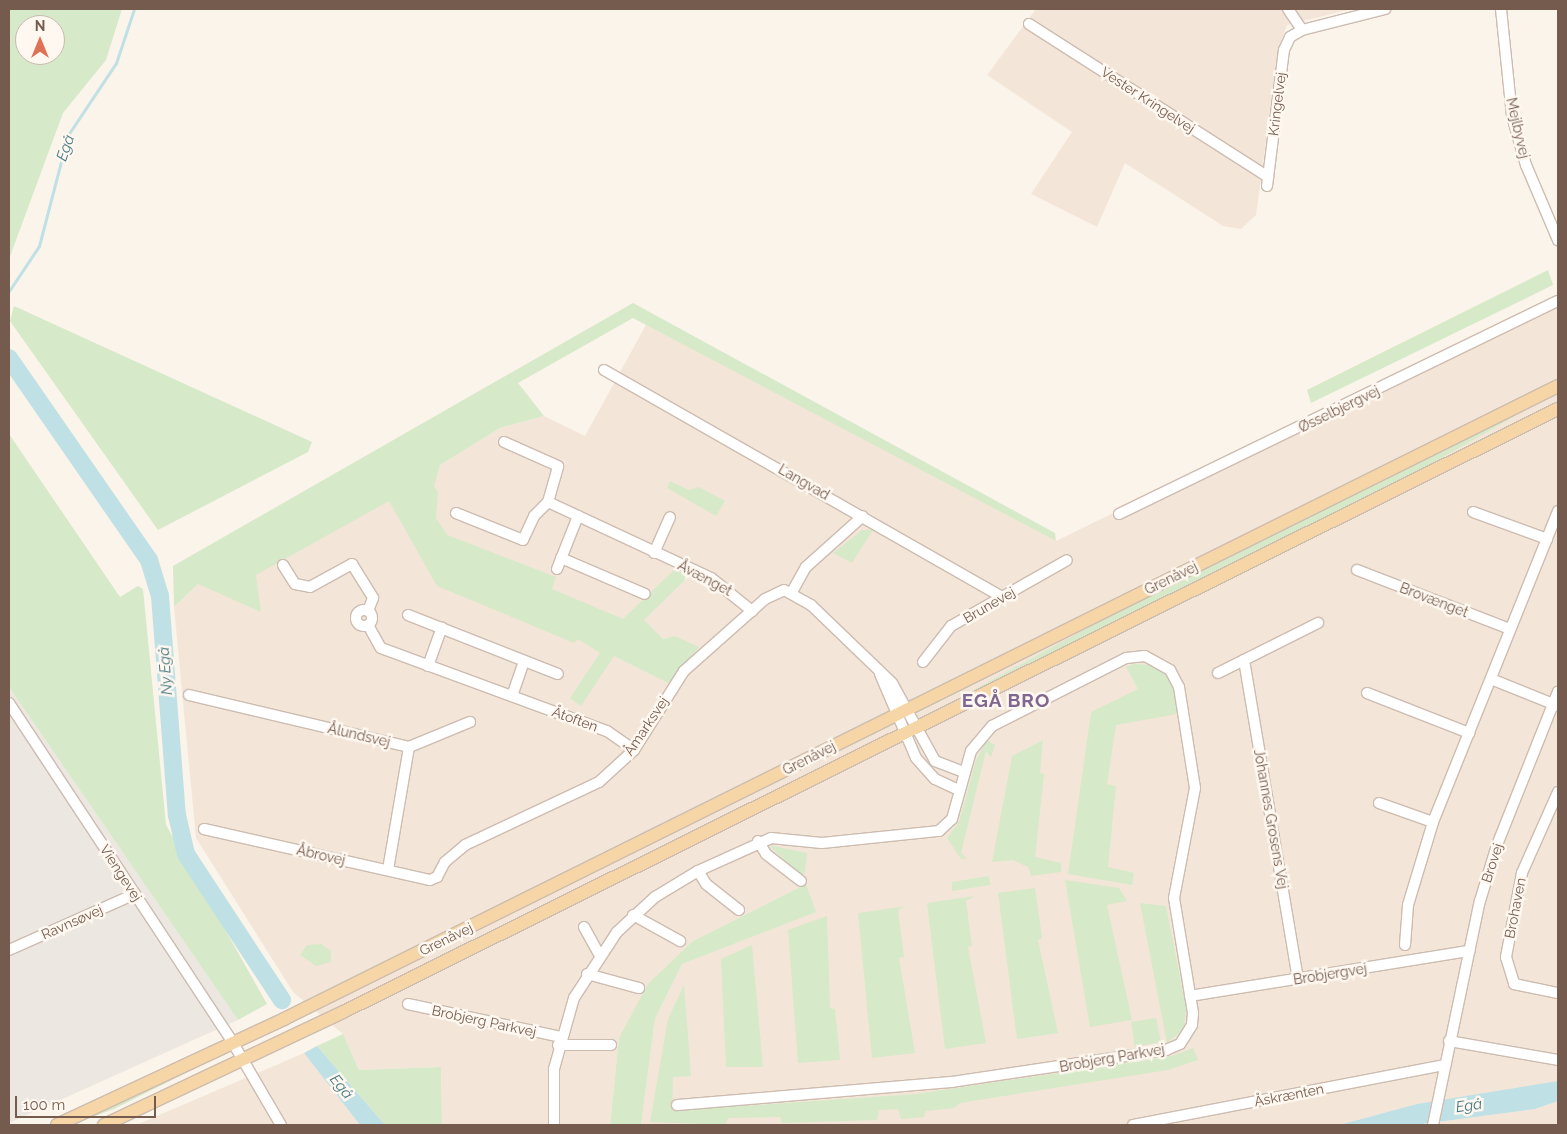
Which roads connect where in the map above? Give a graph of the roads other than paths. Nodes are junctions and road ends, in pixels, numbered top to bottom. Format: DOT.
graph roads {
  1 [pos="1288,9"];
  2 [pos="1385,9"];
  3 [pos="1501,9"];
  4 [pos="1029,24"];
  5 [pos="1302,30"];
  6 [pos="1268,181"];
  7 [pos="1558,240"];
  8 [pos="1558,301"];
  9 [pos="604,370"];
  10 [pos="1558,386"];
  11 [pos="1558,409"];
  12 [pos="504,442"];
  13 [pos="548,502"];
  14 [pos="1558,511"];
  15 [pos="1473,512"];
  16 [pos="456,513"];
  17 [pos="1118,514"];
  18 [pos="578,516"];
  19 [pos="863,516"];
  20 [pos="670,517"];
  21 [pos="1547,539"];
  22 [pos="654,552"];
  23 [pos="561,558"];
  24 [pos="1067,560"];
  25 [pos="283,565"];
  26 [pos="557,569"];
  27 [pos="1357,570"];
  28 [pos="792,592"];
  29 [pos="645,594"];
  30 [pos="1002,597"];
  31 [pos="752,611"];
  32 [pos="408,615"];
  33 [pos="1318,623"];
  34 [pos="442,627"];
  35 [pos="1510,629"];
  36 [pos="1244,660"];
  37 [pos="524,661"];
  38 [pos="923,662"];
  39 [pos="428,666"];
  40 [pos="1218,673"];
  41 [pos="558,674"];
  42 [pos="1491,679"];
  43 [pos="1558,692"];
  44 [pos="1367,693"];
  45 [pos="189,695"];
  46 [pos="512,696"];
  47 [pos="9,703"];
  48 [pos="1556,705"];
  49 [pos="902,712"];
  50 [pos="470,722"];
  51 [pos="910,730"];
  52 [pos="1470,733"];
  53 [pos="409,747"];
  54 [pos="634,750"];
  55 [pos="964,772"];
  56 [pos="959,790"];
  57 [pos="1558,792"];
  58 [pos="1378,803"];
  59 [pos="1433,822"];
  60 [pos="204,829"];
  61 [pos="758,841"];
  62 [pos="388,870"];
  63 [pos="698,871"];
  64 [pos="437,877"];
  65 [pos="801,881"];
  66 [pos="135,894"];
  67 [pos="738,910"];
  68 [pos="634,916"];
  69 [pos="584,927"];
  70 [pos="680,941"];
  71 [pos="1405,946"];
  72 [pos="9,950"];
  73 [pos="1469,952"];
  74 [pos="599,954"];
  75 [pos="587,974"];
  76 [pos="1298,978"];
  77 [pos="639,988"];
  78 [pos="1558,994"];
  79 [pos="1190,996"];
  80 [pos="408,1004"];
  81 [pos="559,1041"];
  82 [pos="1449,1041"];
  83 [pos="233,1043"];
  84 [pos="611,1045"];
  85 [pos="242,1060"];
  86 [pos="1558,1060"];
  87 [pos="1445,1064"];
  88 [pos="677,1105"];
  89 [pos="56,1125"];
  90 [pos="104,1125"];
  91 [pos="281,1125"];
  92 [pos="554,1125"];
  93 [pos="1133,1125"];
  94 [pos="1432,1125"];
  1 -- 5 [label="street"];
  2 -- 5 [label="street"];
  3 -- 7 [label="street, Mejlbyvej"];
  4 -- 6 [label="street, Vester Kringelvej"];
  5 -- 6 [label="street, Kringelvej"];
  8 -- 17 [label="street, Øsselbjergvej"];
  9 -- 19 [label="street, Langvad"];
  10 -- 49 [label="main road, Grenåvej"];
  11 -- 51 [label="main road, Grenåvej"];
  12 -- 13 [label="street"];
  13 -- 16 [label="street"];
  13 -- 18 [label="street, Åvænget"];
  14 -- 21 [label="street"];
  15 -- 21 [label="street"];
  18 -- 22 [label="street, Åvænget"];
  18 -- 23 [label="street"];
  19 -- 28 [label="street"];
  19 -- 30 [label="street, Langvad"];
  20 -- 22 [label="street"];
  21 -- 35 [label="street"];
  22 -- 31 [label="street, Åvænget"];
  23 -- 26 [label="street"];
  23 -- 29 [label="street"];
  24 -- 30 [label="street, Brunevej"];
  25 -- 39 [label="street, Åtoften"];
  27 -- 35 [label="street, Brovænget"];
  28 -- 31 [label="street, Åmarksvej"];
  28 -- 49 [label="street"];
  30 -- 38 [label="street, Brunevej"];
  31 -- 54 [label="street, Åmarksvej"];
  32 -- 34 [label="street"];
  33 -- 36 [label="street"];
  34 -- 37 [label="street"];
  34 -- 39 [label="street"];
  35 -- 42 [label="street"];
  36 -- 40 [label="street"];
  36 -- 76 [label="street, Johannes Grosens Vej"];
  37 -- 41 [label="street"];
  37 -- 46 [label="street"];
  39 -- 46 [label="street, Åtoften"];
  42 -- 48 [label="street"];
  42 -- 52 [label="street"];
  43 -- 48 [label="street, Brovej"];
  44 -- 52 [label="street"];
  45 -- 53 [label="street, Ålundsvej"];
  46 -- 54 [label="street, Åtoften"];
  47 -- 66 [label="street, Viengevej"];
  48 -- 73 [label="street, Brovej"];
  49 -- 51 [label="street"];
  49 -- 83 [label="main road, Grenåvej"];
  50 -- 53 [label="street"];
  51 -- 55 [label="street"];
  51 -- 56 [label="street"];
  51 -- 85 [label="main road, Grenåvej"];
  52 -- 59 [label="street"];
  53 -- 62 [label="street, Ålundsvej"];
  54 -- 64 [label="street, Åmarksvej"];
  55 -- 56 [label="street, Brobjerg Parkvej"];
  55 -- 79 [label="street, Brobjerg Parkvej"];
  56 -- 61 [label="street, Brobjerg Parkvej"];
  57 -- 78 [label="street, Brohaven"];
  58 -- 59 [label="street"];
  59 -- 71 [label="street"];
  60 -- 62 [label="street, Åbrovej"];
  61 -- 63 [label="street, Brobjerg Parkvej"];
  61 -- 65 [label="street"];
  62 -- 64 [label="street, Åbrovej"];
  63 -- 67 [label="street"];
  63 -- 68 [label="street, Brobjerg Parkvej"];
  66 -- 72 [label="street, Ravnsøvej"];
  66 -- 83 [label="street, Viengevej"];
  68 -- 70 [label="street"];
  68 -- 74 [label="street, Brobjerg Parkvej"];
  69 -- 74 [label="street"];
  73 -- 76 [label="street, Brobjergvej"];
  73 -- 82 [label="street, Brovej"];
  74 -- 75 [label="street, Brobjerg Parkvej"];
  75 -- 77 [label="street"];
  75 -- 81 [label="street, Brobjerg Parkvej"];
  76 -- 79 [label="street, Brobjergvej"];
  79 -- 88 [label="street, Brobjerg Parkvej"];
  80 -- 81 [label="street, Brobjerg Parkvej"];
  81 -- 84 [label="street, Brobjerg Parkvej"];
  81 -- 92 [label="street, Brobjerg Parkvej"];
  82 -- 86 [label="street"];
  82 -- 87 [label="street, Brovej"];
  83 -- 85 [label="street, Viengevej"];
  83 -- 89 [label="main road, Grenåvej"];
  85 -- 90 [label="main road, Grenåvej"];
  85 -- 91 [label="street, Viengevej"];
  87 -- 93 [label="street, Åskrænten"];
  87 -- 94 [label="street, Brovej"];
}
